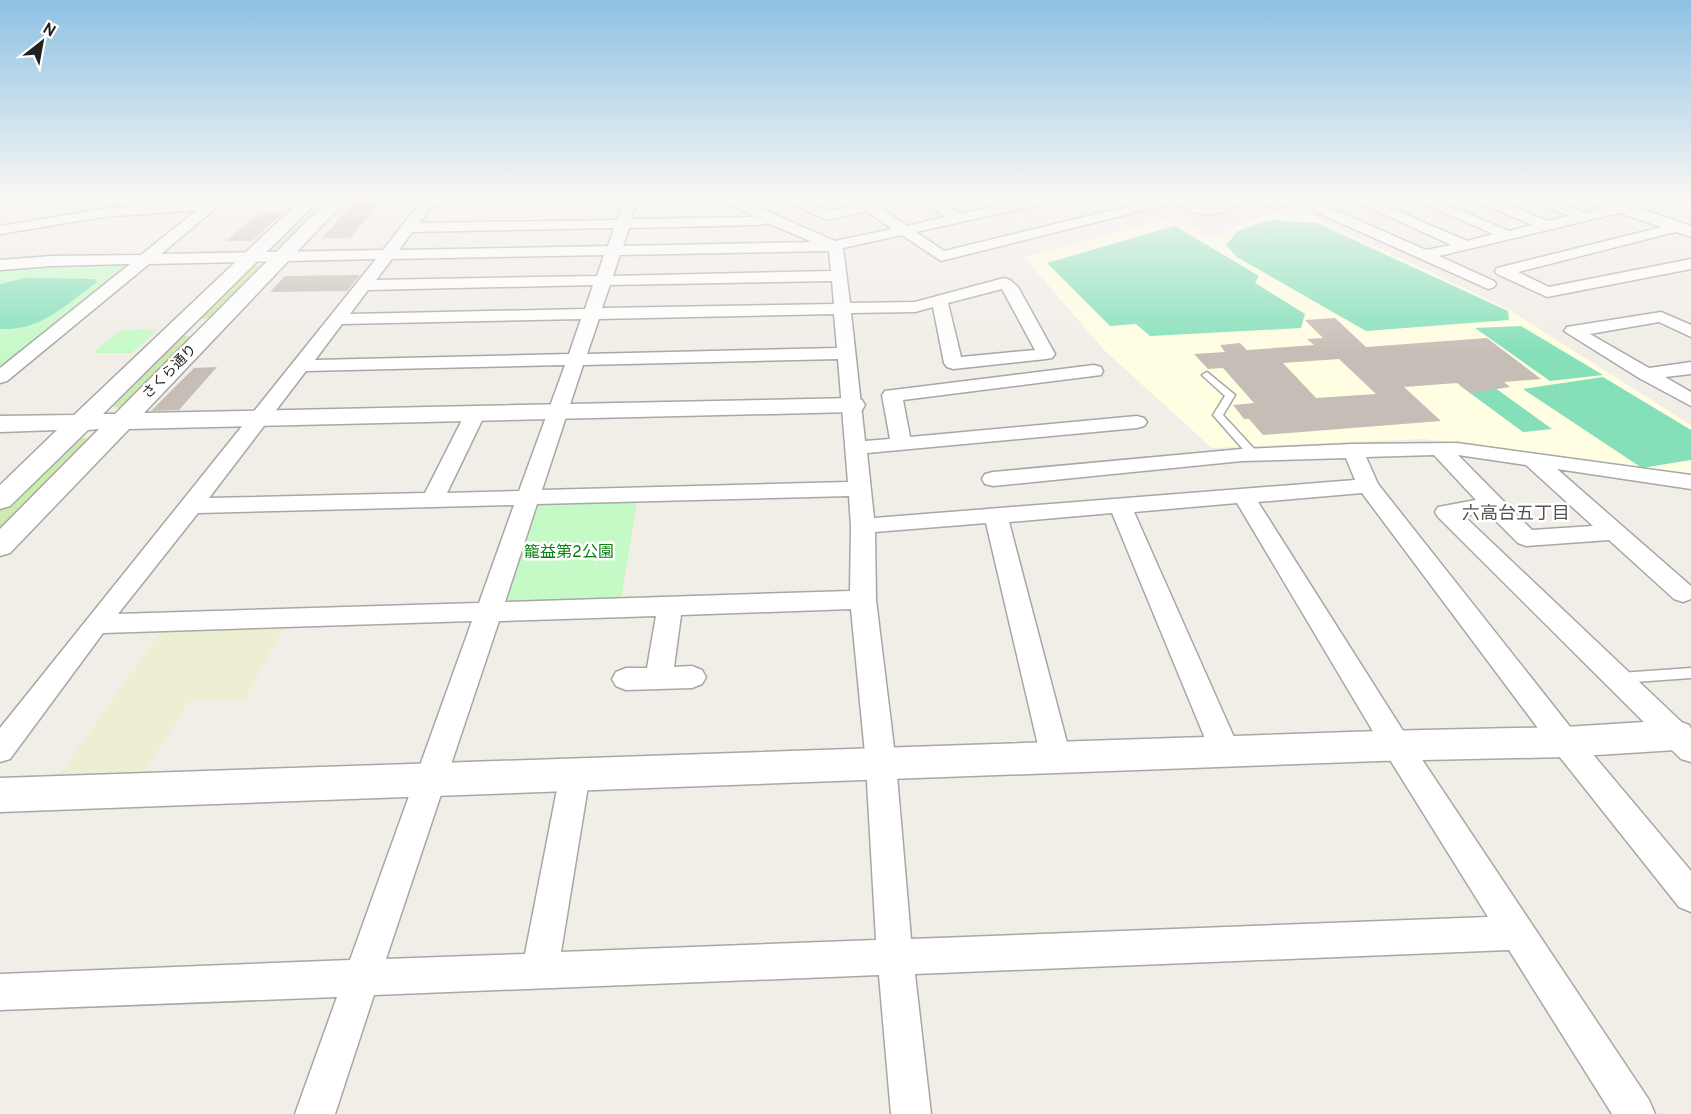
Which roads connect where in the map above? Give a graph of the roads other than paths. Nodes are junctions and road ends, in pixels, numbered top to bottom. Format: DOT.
graph roads {
  1 [pos="158,249"];
  2 [pos="260,249"];
  3 [pos="292,249"];
  4 [pos="392,249"];
  5 [pos="669,249"];
  6 [pos="836,249"];
  7 [pos="932,249"];
  8 [pos="967,249"];
  9 [pos="1412,249"];
  10 [pos="1449,249"];
  11 [pos="1598,249"];
  12 [pos="613,250"];
  13 [pos="387,255"];
  14 [pos="1426,255"];
  15 [pos="284,257"];
  16 [pos="251,258"];
  17 [pos="146,259"];
  18 [pos="1691,264"];
  19 [pos="0,265"];
  20 [pos="840,276"];
  21 [pos="603,281"];
  22 [pos="1488,284"];
  23 [pos="365,285"];
  24 [pos="937,302"];
  25 [pos="843,310"];
  26 [pos="592,315"];
  27 [pos="337,319"];
  28 [pos="1691,332"];
  29 [pos="846,353"];
  30 [pos="576,359"];
  31 [pos="299,366"];
  32 [pos="1691,368"];
  33 [pos="1094,371"];
  34 [pos="1646,374"];
  35 [pos="1207,375"];
  36 [pos="0,377"];
  37 [pos="1691,400"];
  38 [pos="853,405"];
  39 [pos="558,410"];
  40 [pos="476,412"];
  41 [pos="259,418"];
  42 [pos="80,422"];
  43 [pos="121,422"];
  44 [pos="1137,422"];
  45 [pos="0,424"];
  46 [pos="901,444"];
  47 [pos="856,448"];
  48 [pos="1440,449"];
  49 [pos="1353,450"];
  50 [pos="1253,454"];
  51 [pos="1533,460"];
  52 [pos="993,479"];
  53 [pos="1691,482"];
  54 [pos="1368,486"];
  55 [pos="858,489"];
  56 [pos="1244,495"];
  57 [pos="528,498"];
  58 [pos="0,500"];
  59 [pos="432,501"];
  60 [pos="1493,505"];
  61 [pos="192,506"];
  62 [pos="1121,507"];
  63 [pos="996,516"];
  64 [pos="863,526"];
  65 [pos="1615,532"];
  66 [pos="0,546"];
  67 [pos="1683,593"];
  68 [pos="863,600"];
  69 [pos="670,606"];
  70 [pos="489,611"];
  71 [pos="96,624"];
  72 [pos="1691,673"];
  73 [pos="659,677"];
  74 [pos="692,677"];
  75 [pos="1619,678"];
  76 [pos="626,679"];
  77 [pos="1565,742"];
  78 [pos="1683,743"];
  79 [pos="1397,746"];
  80 [pos="0,750"];
  81 [pos="1226,753"];
  82 [pos="1056,758"];
  83 [pos="881,764"];
  84 [pos="575,774"];
  85 [pos="430,779"];
  86 [pos="0,795"];
  87 [pos="1691,896"];
  88 [pos="1516,933"];
  89 [pos="895,958"];
  90 [pos="540,970"];
  91 [pos="363,976"];
  92 [pos="0,992"];
  93 [pos="315,1114"];
  94 [pos="911,1114"];
  95 [pos="1635,1114"];
  1 -- 17 [label="street"];
  2 -- 16 [label="street, さくら通り"];
  3 -- 15 [label="street, さくら通り"];
  4 -- 13 [label="street"];
  5 -- 12 [label="street"];
  6 -- 20 [label="street"];
  7 -- 8 [label="street"];
  9 -- 14 [label="street"];
  10 -- 14 [label="street"];
  11 -- 18 [label="street"];
  12 -- 13 [label="street"];
  12 -- 21 [label="street"];
  13 -- 15 [label="street"];
  13 -- 23 [label="street"];
  14 -- 22 [label="street"];
  15 -- 16 [label="street"];
  15 -- 43 [label="street, さくら通り"];
  16 -- 17 [label="street"];
  16 -- 42 [label="street, さくら通り"];
  17 -- 19 [label="street"];
  17 -- 36 [label="street"];
  20 -- 21 [label="street"];
  20 -- 25 [label="street"];
  21 -- 23 [label="street"];
  21 -- 26 [label="street"];
  23 -- 27 [label="street"];
  24 -- 24 [label="street"];
  24 -- 25 [label="street"];
  25 -- 26 [label="street"];
  25 -- 29 [label="street"];
  26 -- 27 [label="street"];
  26 -- 30 [label="street"];
  27 -- 31 [label="street"];
  28 -- 34 [label="street"];
  29 -- 30 [label="street"];
  29 -- 38 [label="street"];
  30 -- 31 [label="street"];
  30 -- 39 [label="street"];
  31 -- 41 [label="street"];
  32 -- 34 [label="street"];
  33 -- 46 [label="street"];
  34 -- 37 [label="street"];
  35 -- 50 [label="lane"];
  38 -- 39 [label="street"];
  38 -- 47 [label="street"];
  39 -- 40 [label="street"];
  39 -- 57 [label="street"];
  40 -- 41 [label="street"];
  40 -- 59 [label="street"];
  41 -- 43 [label="street"];
  41 -- 61 [label="street"];
  42 -- 43 [label="street"];
  42 -- 45 [label="street"];
  42 -- 58 [label="street, さくら通り"];
  43 -- 66 [label="street, さくら通り"];
  44 -- 46 [label="street"];
  46 -- 47 [label="street"];
  47 -- 55 [label="street"];
  48 -- 49 [label="street"];
  48 -- 51 [label="street"];
  48 -- 60 [label="street"];
  49 -- 50 [label="street"];
  49 -- 54 [label="street"];
  50 -- 52 [label="street"];
  51 -- 53 [label="street"];
  51 -- 65 [label="street"];
  54 -- 56 [label="street"];
  54 -- 77 [label="street"];
  55 -- 57 [label="street"];
  55 -- 64 [label="street"];
  56 -- 62 [label="street"];
  56 -- 79 [label="street"];
  57 -- 59 [label="street"];
  57 -- 70 [label="street"];
  59 -- 61 [label="street"];
  60 -- 65 [label="street"];
  60 -- 75 [label="street"];
  61 -- 71 [label="street"];
  62 -- 63 [label="street"];
  62 -- 81 [label="street"];
  63 -- 64 [label="street"];
  63 -- 82 [label="street"];
  64 -- 68 [label="street"];
  65 -- 67 [label="street"];
  68 -- 69 [label="street"];
  68 -- 83 [label="street"];
  69 -- 70 [label="street"];
  69 -- 73 [label="street"];
  70 -- 71 [label="street"];
  70 -- 85 [label="street"];
  71 -- 80 [label="street"];
  72 -- 75 [label="lane"];
  73 -- 74 [label="street"];
  73 -- 76 [label="street"];
  75 -- 78 [label="street"];
  77 -- 78 [label="street"];
  77 -- 79 [label="street"];
  77 -- 87 [label="street"];
  79 -- 81 [label="street"];
  79 -- 88 [label="street"];
  81 -- 82 [label="street"];
  82 -- 83 [label="street"];
  83 -- 84 [label="street"];
  83 -- 89 [label="street"];
  84 -- 85 [label="street"];
  84 -- 90 [label="street"];
  85 -- 86 [label="street"];
  85 -- 91 [label="street"];
  88 -- 89 [label="street"];
  88 -- 95 [label="street"];
  89 -- 90 [label="street"];
  89 -- 94 [label="street"];
  90 -- 91 [label="street"];
  91 -- 92 [label="street"];
  91 -- 93 [label="street"];
}
